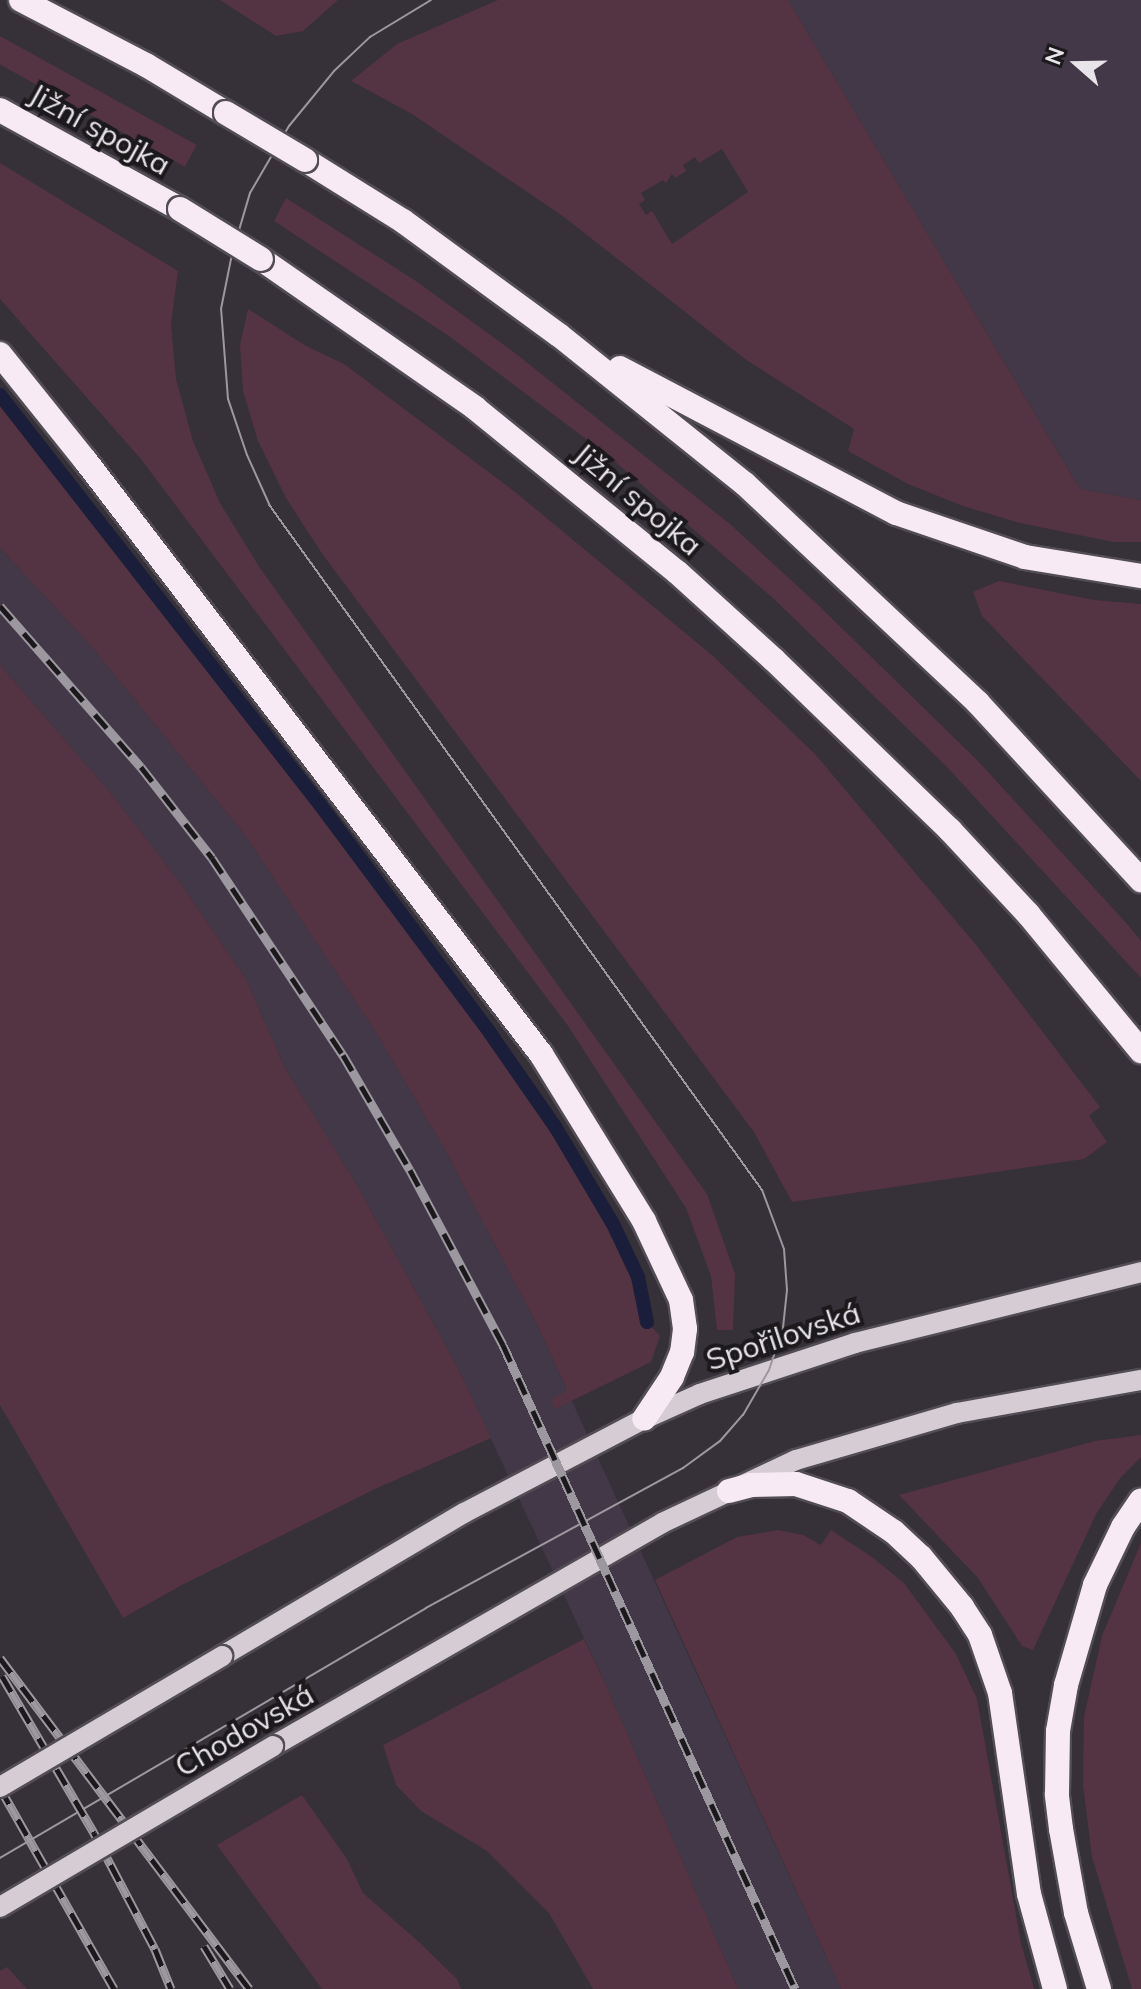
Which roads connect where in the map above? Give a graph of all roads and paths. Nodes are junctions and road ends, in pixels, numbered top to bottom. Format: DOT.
graph roads {
  1 [pos="21,0"];
  2 [pos="0,110"];
  3 [pos="559,335"];
  4 [pos="0,354"];
  5 [pos="1141,576"];
  6 [pos="1141,880"];
  7 [pos="1141,1051"];
  8 [pos="1141,1272"];
  9 [pos="1141,1380"];
  10 [pos="644,1419"];
  11 [pos="729,1491"];
  12 [pos="1141,1500"];
  13 [pos="0,1787"];
  14 [pos="0,1907"];
  15 [pos="1055,1989"];
  16 [pos="1099,1989"];
  1 -- 3 [label="highway, bridge"];
  2 -- 7 [label="highway, Jižní spojka, bridge"];
  3 -- 5 [label="highway"];
  3 -- 6 [label="highway"];
  4 -- 10 [label="highway"];
  8 -- 10 [label="main road, Spořilovská"];
  9 -- 11 [label="main road"];
  10 -- 13 [label="main road, Spořilovská, bridge"];
  11 -- 14 [label="main road, Chodovská, bridge"];
  11 -- 15 [label="highway"];
  12 -- 16 [label="highway"];
}
